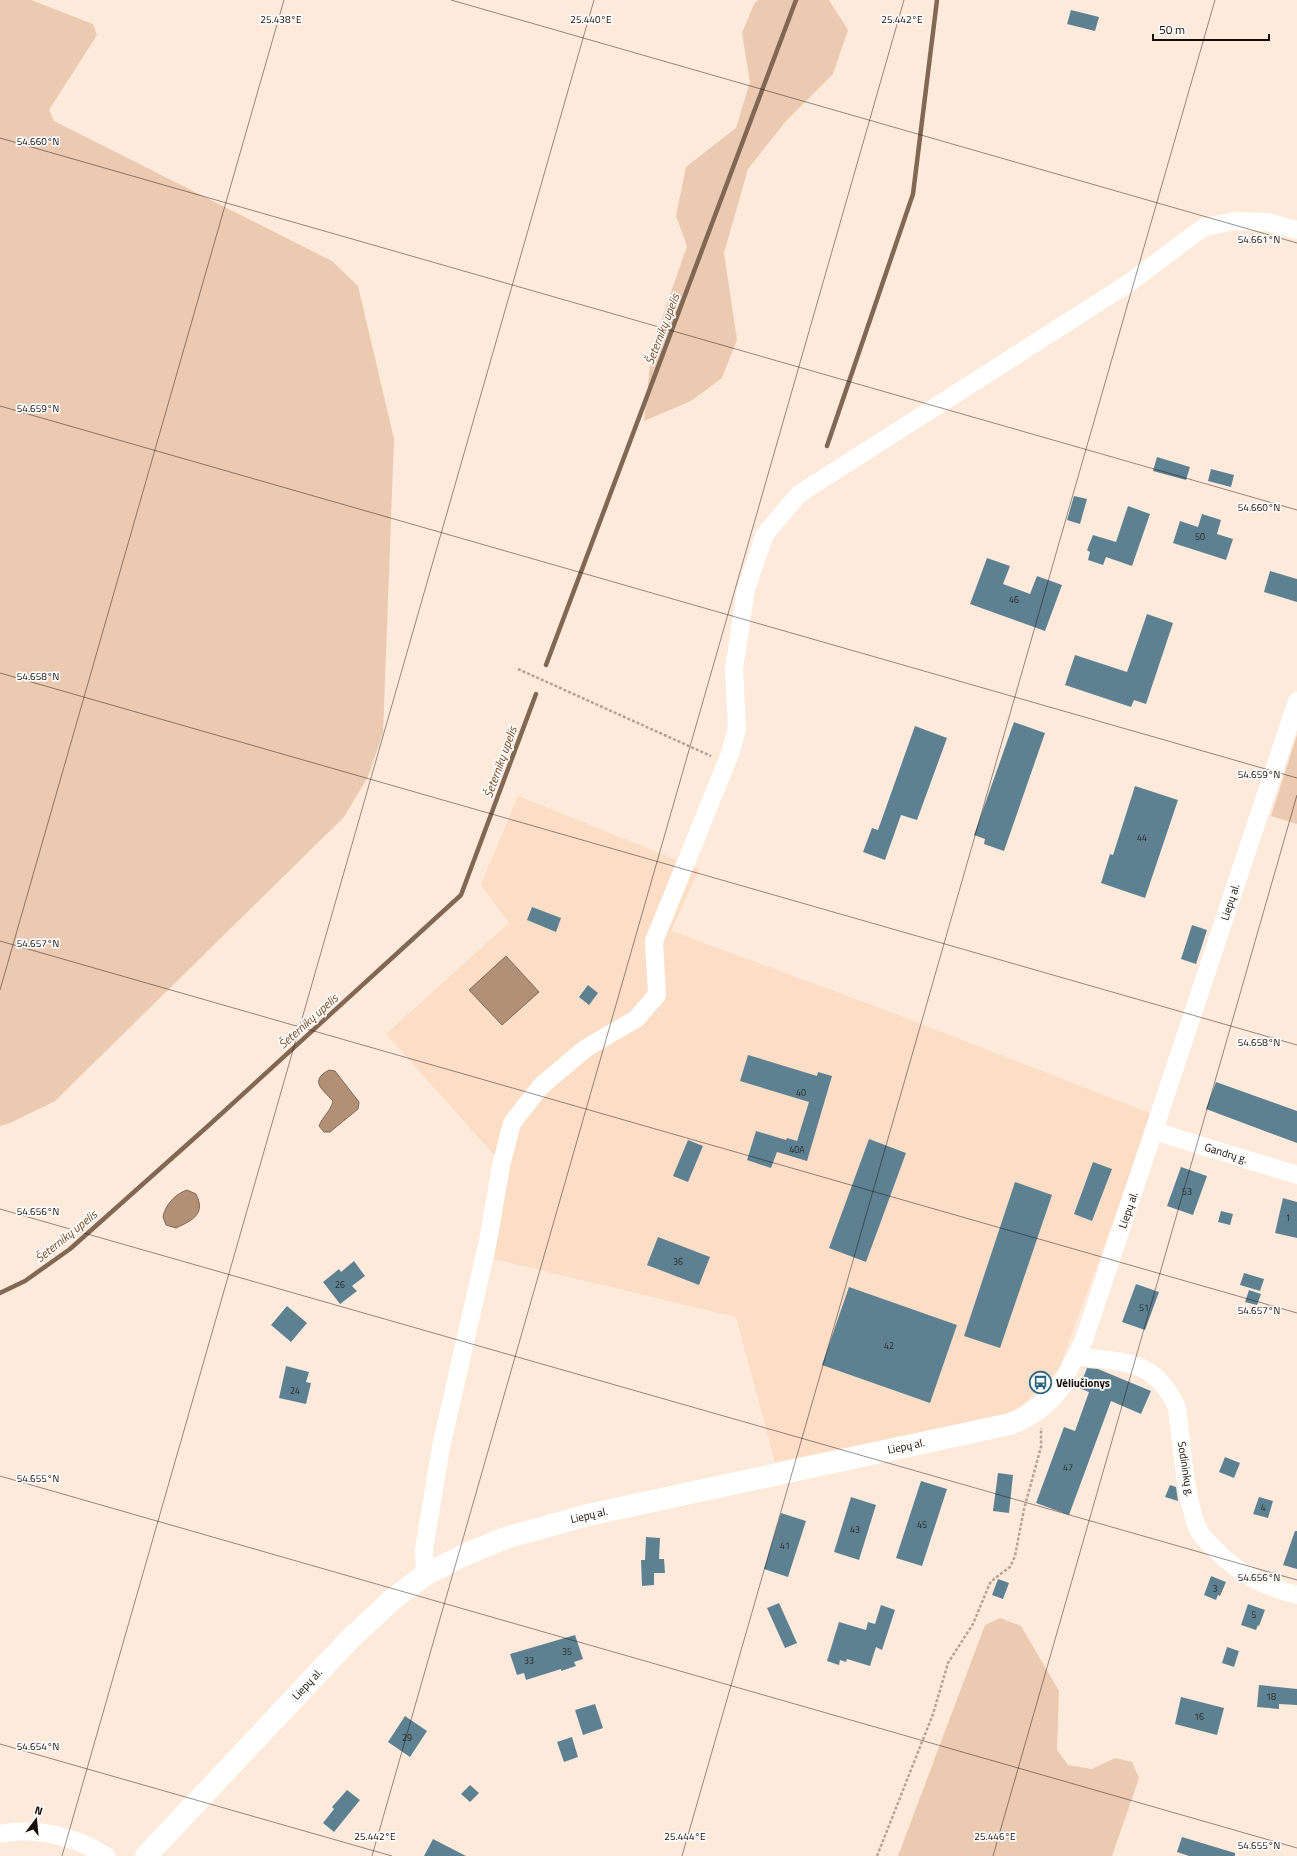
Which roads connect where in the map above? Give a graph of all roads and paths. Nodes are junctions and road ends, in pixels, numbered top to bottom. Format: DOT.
graph roads {
  1 [pos="1297,230"];
  2 [pos="518,668"];
  3 [pos="1297,701"];
  4 [pos="726,762"];
  5 [pos="1154,1131"];
  6 [pos="1297,1175"];
  7 [pos="1077,1356"];
  8 [pos="1062,1385"];
  9 [pos="1041,1408"];
  10 [pos="425,1575"];
  11 [pos="1297,1596"];
  12 [pos="0,1834"];
  13 [pos="106,1856"];
  14 [pos="146,1856"];
  15 [pos="877,1856"];
  1 -- 4 [label="street"];
  2 -- 4 [label="path"];
  3 -- 5 [label="street, Liepų al."];
  4 -- 10 [label="street"];
  5 -- 6 [label="street, Gandrų g."];
  5 -- 7 [label="street, Liepų al."];
  7 -- 8 [label="street, Liepų al."];
  7 -- 11 [label="street, Sodininkų g."];
  8 -- 9 [label="main road, Liepų al."];
  9 -- 10 [label="main road, Liepų al."];
  9 -- 15 [label="path"];
  10 -- 14 [label="main road, Liepų al."];
  12 -- 13 [label="street"];
}
